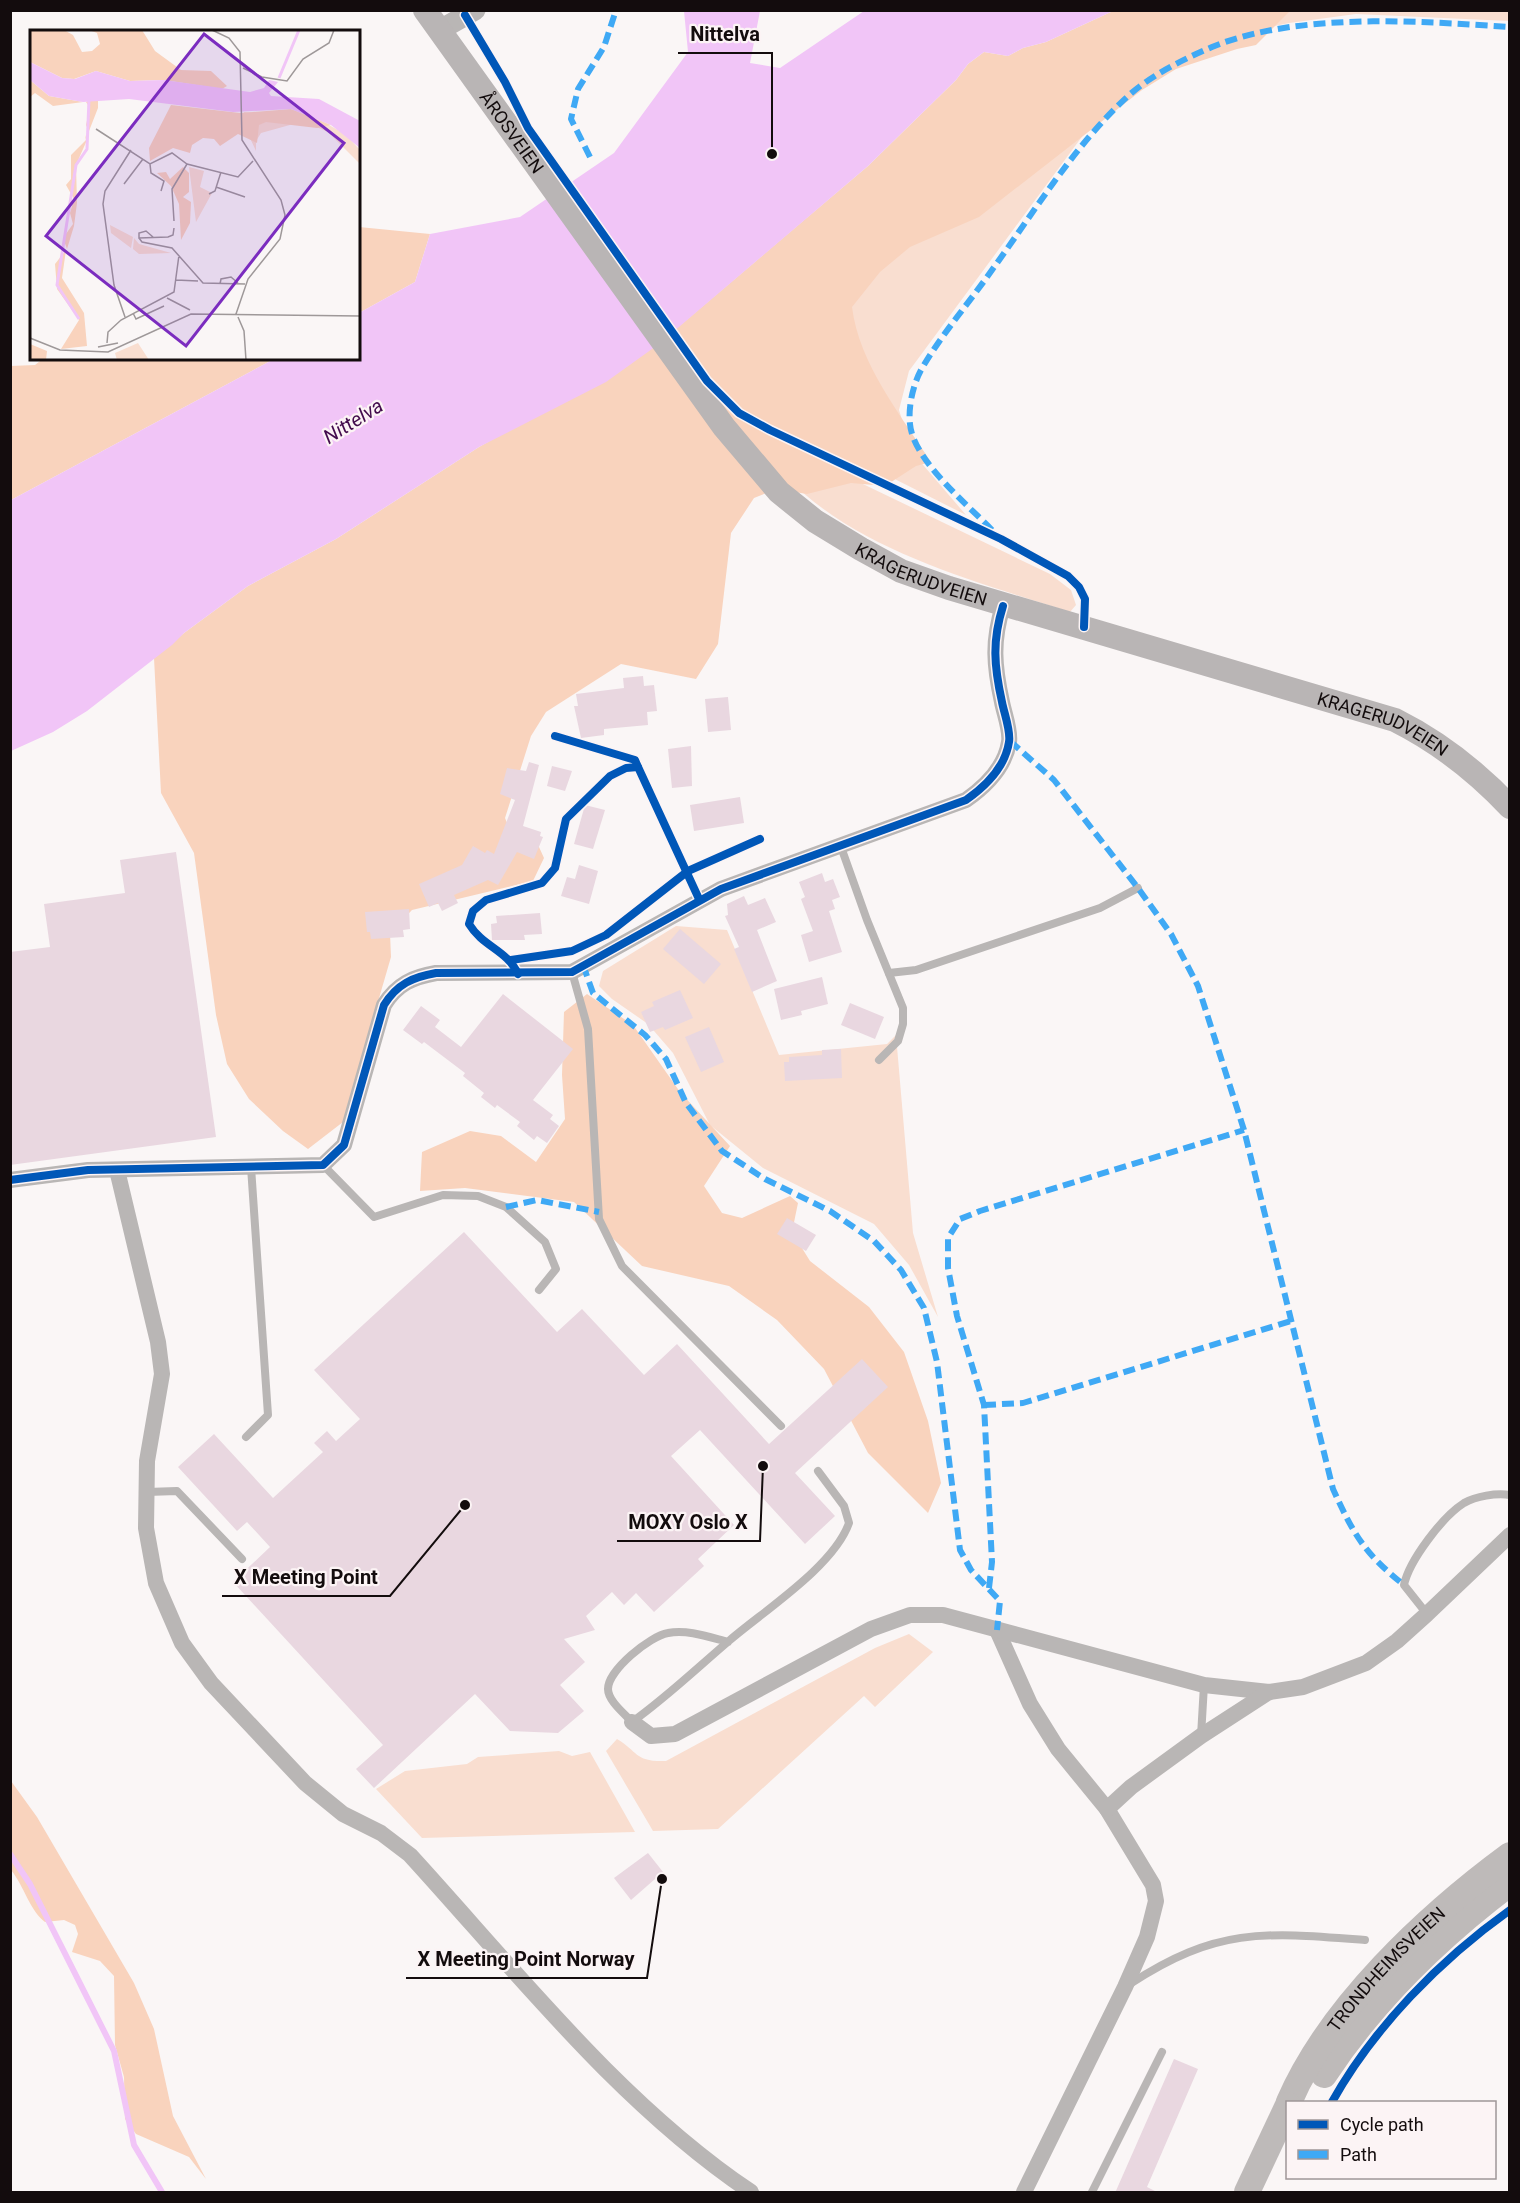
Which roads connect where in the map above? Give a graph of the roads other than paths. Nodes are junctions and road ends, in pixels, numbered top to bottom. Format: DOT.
graph roads {
  1 [pos="425,10"];
  2 [pos="475,10"];
  3 [pos="440,30"];
  4 [pos="600,255"];
  5 [pos="1003,606"];
  6 [pos="1509,807"];
  7 [pos="841,847"];
  8 [pos="1138,888"];
  9 [pos="572,972"];
  10 [pos="889,973"];
  11 [pos="879,1060"];
  12 [pos="323,1165"];
  13 [pos="251,1167"];
  14 [pos="117,1170"];
  15 [pos="10,1180"];
  16 [pos="539,1290"];
  17 [pos="781,1426"];
  18 [pos="246,1437"];
  19 [pos="818,1471"];
  20 [pos="147,1492"];
  21 [pos="1509,1494"];
  22 [pos="1509,1535"];
  23 [pos="242,1559"];
  24 [pos="1427,1614"];
  25 [pos="997,1630"];
  26 [pos="728,1642"];
  27 [pos="1204,1685"];
  28 [pos="1269,1692"];
  29 [pos="632,1722"];
  30 [pos="1201,1736"];
  31 [pos="1107,1809"];
  32 [pos="1509,1855"];
  33 [pos="1509,1883"];
  34 [pos="1365,1940"];
  35 [pos="1125,1987"];
  36 [pos="1162,2052"];
  37 [pos="1290,2101"];
  38 [pos="1306,2101"];
  39 [pos="1286,2109"];
  40 [pos="1286,2128"];
  41 [pos="1264,2159"];
  42 [pos="751,2193"];
  43 [pos="1024,2193"];
  44 [pos="1092,2193"];
  45 [pos="1246,2193"];
  1 -- 3 [label="main road, ÅROSVEIEN"];
  2 -- 3 [label="street"];
  3 -- 4 [label="main road, ÅROSVEIEN"];
  4 -- 5 [label="main road, KRAGERUDVEIEN"];
  5 -- 6 [label="main road, KRAGERUDVEIEN"];
  5 -- 7 [label="street"];
  7 -- 9 [label="street"];
  7 -- 10 [label="lane"];
  8 -- 10 [label="lane"];
  9 -- 12 [label="street"];
  9 -- 17 [label="lane"];
  10 -- 11 [label="lane"];
  12 -- 13 [label="street"];
  12 -- 16 [label="lane"];
  13 -- 14 [label="street"];
  13 -- 18 [label="lane"];
  14 -- 15 [label="street"];
  14 -- 20 [label="street"];
  19 -- 26 [label="lane"];
  20 -- 23 [label="lane"];
  20 -- 42 [label="street"];
  21 -- 24 [label="lane"];
  22 -- 24 [label="street"];
  24 -- 28 [label="street"];
  25 -- 27 [label="street"];
  25 -- 29 [label="street"];
  25 -- 31 [label="street"];
  26 -- 29 [label="lane"];
  26 -- 29 [label="lane"];
  27 -- 28 [label="street"];
  27 -- 30 [label="lane"];
  28 -- 30 [label="street"];
  30 -- 31 [label="street"];
  31 -- 35 [label="street"];
  32 -- 37 [label="main road, TRONDHEIMSVEIEN"];
  33 -- 38 [label="main road, TRONDHEIMSVEIEN"];
  34 -- 35 [label="lane"];
  35 -- 43 [label="street"];
  36 -- 44 [label="lane"];
  39 -- 41 [label="main road, TRONDHEIMSVEIEN"];
  40 -- 41 [label="main road, TRONDHEIMSVEIEN"];
  41 -- 45 [label="main road, TRONDHEIMSVEIEN"];
}
